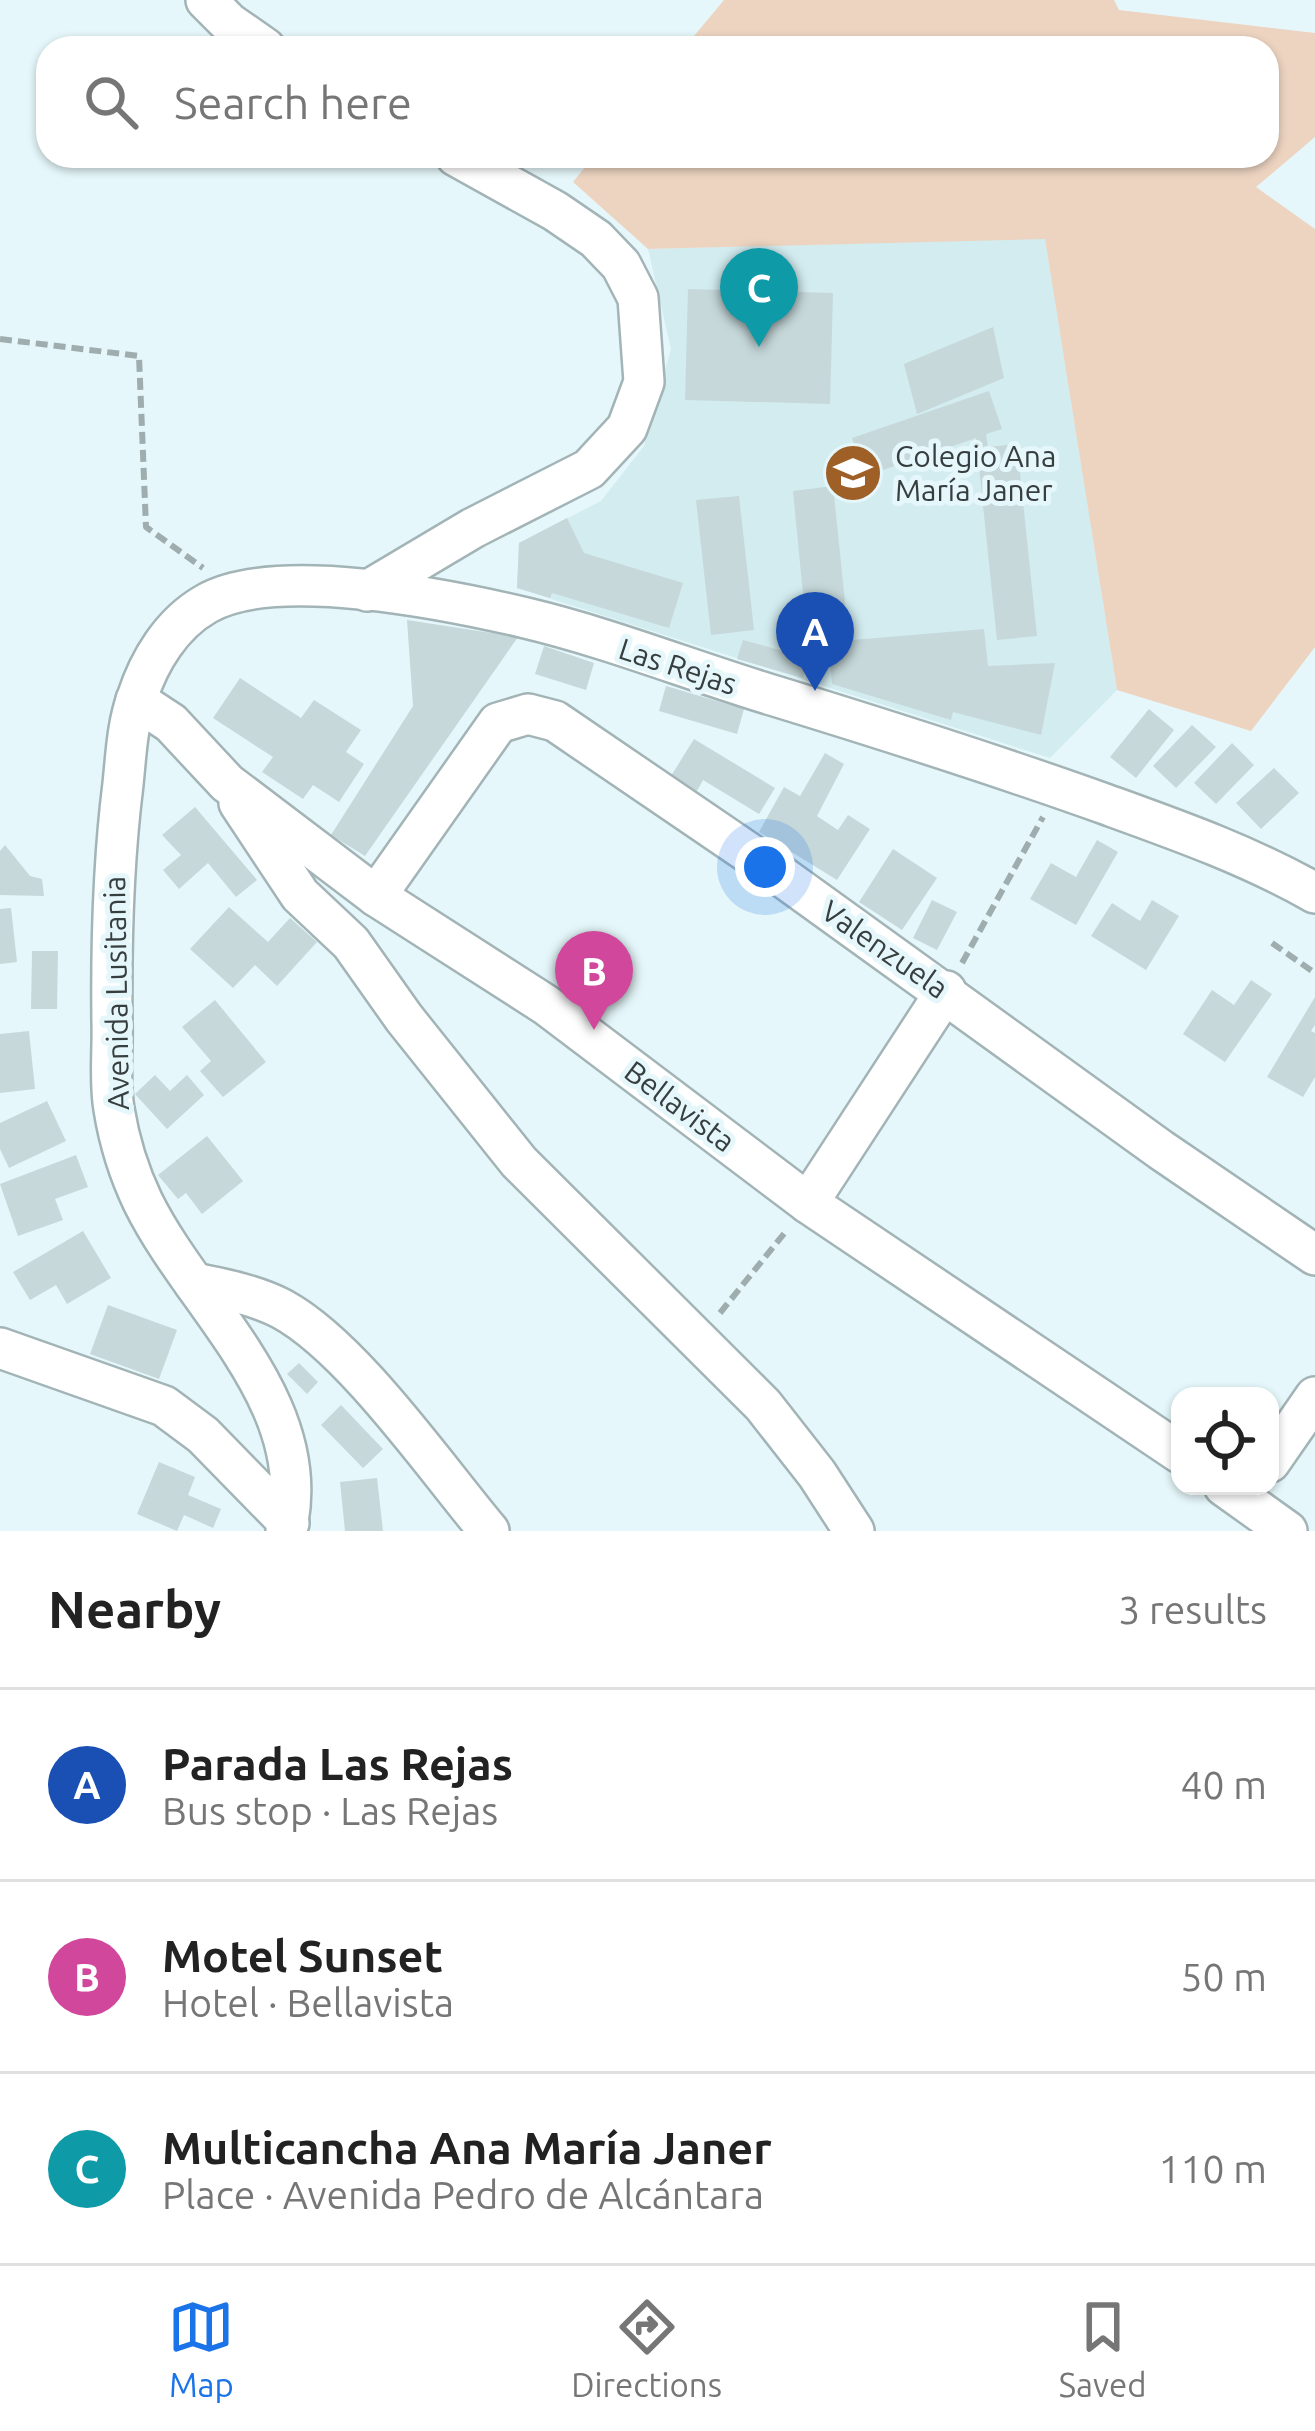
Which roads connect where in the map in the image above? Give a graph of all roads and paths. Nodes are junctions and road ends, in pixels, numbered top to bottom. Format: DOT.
graph roads {
  1 [pos="206,0"];
  2 [pos="248,36"];
  3 [pos="478,168"];
  4 [pos="0,339"];
  5 [pos="206,570"];
  6 [pos="367,591"];
  7 [pos="136,700"];
  8 [pos="227,783"];
  9 [pos="1060,788"];
  10 [pos="1315,893"];
  11 [pos="376,896"];
  12 [pos="1271,943"];
  13 [pos="1315,973"];
  14 [pos="946,992"];
  15 [pos="808,1204"];
  16 [pos="1315,1255"];
  17 [pos="194,1283"];
  18 [pos="699,1340"];
  19 [pos="0,1348"];
  20 [pos="1315,1397"];
  21 [pos="1171,1448"];
  22 [pos="1279,1449"];
  23 [pos="1237,1501"];
  24 [pos="288,1527"];
  25 [pos="489,1531"];
  26 [pos="854,1531"];
  27 [pos="1287,1531"];
  1 -- 2 [label="street"];
  3 -- 6 [label="street"];
  4 -- 5 [label="path"];
  6 -- 7 [label="street, Las Rejas"];
  6 -- 9 [label="street, Las Rejas"];
  7 -- 8 [label="street, Bellavista"];
  7 -- 17 [label="street, Avenida Lusitania"];
  8 -- 11 [label="street, Bellavista"];
  8 -- 18 [label="street"];
  9 -- 10 [label="street, Las Rejas"];
  9 -- 14 [label="path"];
  11 -- 14 [label="street, Valenzuela"];
  11 -- 15 [label="street, Bellavista"];
  12 -- 13 [label="path"];
  14 -- 15 [label="street"];
  14 -- 16 [label="street, Valenzuela"];
  15 -- 18 [label="path"];
  15 -- 21 [label="street, Bellavista"];
  17 -- 24 [label="street, Avenida Lusitania"];
  17 -- 25 [label="street"];
  18 -- 26 [label="street"];
  19 -- 24 [label="street"];
  20 -- 22 [label="street"];
  23 -- 27 [label="street"];
}
